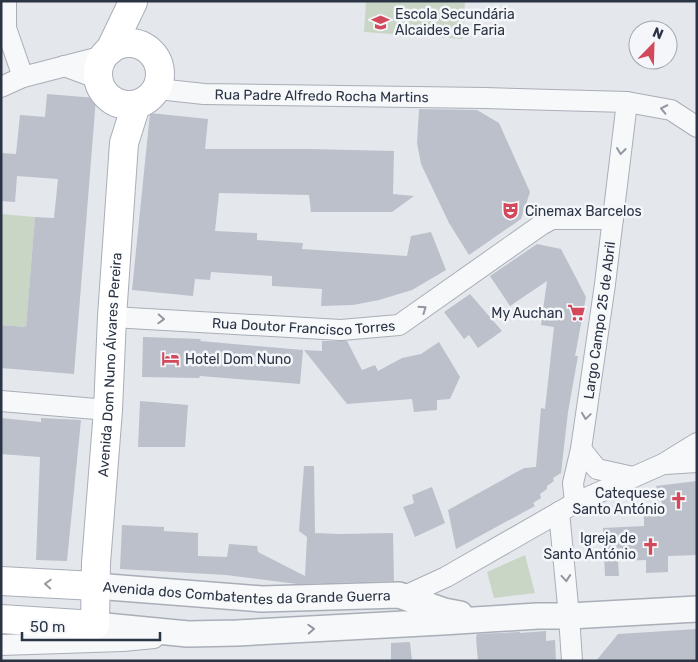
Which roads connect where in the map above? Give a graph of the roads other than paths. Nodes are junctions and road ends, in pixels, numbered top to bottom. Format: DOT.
graph roads {
  1 [pos="6,1"];
  2 [pos="132,1"];
  3 [pos="142,46"];
  4 [pos="23,77"];
  5 [pos="112,78"];
  6 [pos="1,87"];
  7 [pos="158,89"];
  8 [pos="627,102"];
  9 [pos="697,127"];
  10 [pos="613,219"];
  11 [pos="112,316"];
  12 [pos="1,402"];
  13 [pos="108,410"];
  14 [pos="697,443"];
  15 [pos="581,449"];
  16 [pos="697,462"];
  17 [pos="663,464"];
  18 [pos="633,477"];
  19 [pos="567,508"];
  20 [pos="1,581"];
  21 [pos="95,586"];
  22 [pos="399,595"];
  23 [pos="233,598"];
  24 [pos="262,599"];
  25 [pos="697,609"];
  26 [pos="569,616"];
  27 [pos="1,619"];
  28 [pos="490,619"];
  29 [pos="95,625"];
  30 [pos="263,632"];
  31 [pos="237,633"];
  32 [pos="188,634"];
  33 [pos="71,643"];
  34 [pos="1,645"];
  35 [pos="572,661"];
  1 -- 4 [label="street"];
  2 -- 3 [label="main road"];
  2 -- 5 [label="main road"];
  3 -- 5 [label="main road"];
  3 -- 7 [label="main road"];
  4 -- 5 [label="street"];
  4 -- 6 [label="street"];
  5 -- 7 [label="main road"];
  5 -- 11 [label="main road, Avenida Dom Nuno Álvares Pereira"];
  7 -- 8 [label="street, Rua Padre Alfredo Rocha Martins"];
  9 -- 8 [label="street, Rua Padre Alfredo Rocha Martins, one-way"];
  8 -- 10 [label="street, Largo Campo 25 de Abril, one-way"];
  11 -- 10 [label="street, Rua Doutor Francisco Torres, one-way"];
  10 -- 15 [label="street, Largo Campo 25 de Abril, one-way"];
  11 -- 13 [label="main road, Avenida Dom Nuno Álvares Pereira"];
  12 -- 13 [label="street"];
  13 -- 21 [label="main road, Avenida Dom Nuno Álvares Pereira"];
  14 -- 17 [label="street"];
  15 -- 18 [label="street"];
  15 -- 19 [label="street, Largo Campo 25 de Abril"];
  16 -- 17 [label="street"];
  17 -- 18 [label="street"];
  18 -- 19 [label="street"];
  19 -- 22 [label="street"];
  19 -- 26 [label="street, Largo Campo 25 de Abril, one-way"];
  21 -- 20 [label="main road, Avenida dos Combatentes da Grande Guerra, one-way"];
  21 -- 23 [label="street, Avenida dos Combatentes da Grande Guerra"];
  21 -- 29 [label="main road, Avenida Dom Nuno Álvares Pereira"];
  22 -- 24 [label="street, Avenida dos Combatentes da Grande Guerra"];
  22 -- 28 [label="street, Avenida dos Combatentes da Grande Guerra"];
  23 -- 24 [label="street, Avenida dos Combatentes da Grande Guerra"];
  23 -- 31 [label="street"];
  24 -- 30 [label="street"];
  25 -- 26 [label="street, Avenida dos Combatentes da Grande Guerra"];
  26 -- 28 [label="street, Avenida dos Combatentes da Grande Guerra"];
  26 -- 35 [label="street, Largo Campo 25 de Abril"];
  27 -- 29 [label="main road, Avenida dos Combatentes da Grande Guerra"];
  30 -- 28 [label="street, Avenida dos Combatentes da Grande Guerra, one-way"];
  29 -- 32 [label="street, Avenida dos Combatentes da Grande Guerra"];
  29 -- 33 [label="street"];
  30 -- 31 [label="street, Avenida dos Combatentes da Grande Guerra"];
  31 -- 32 [label="street, Avenida dos Combatentes da Grande Guerra"];
  32 -- 33 [label="street"];
  33 -- 34 [label="street"];
}
